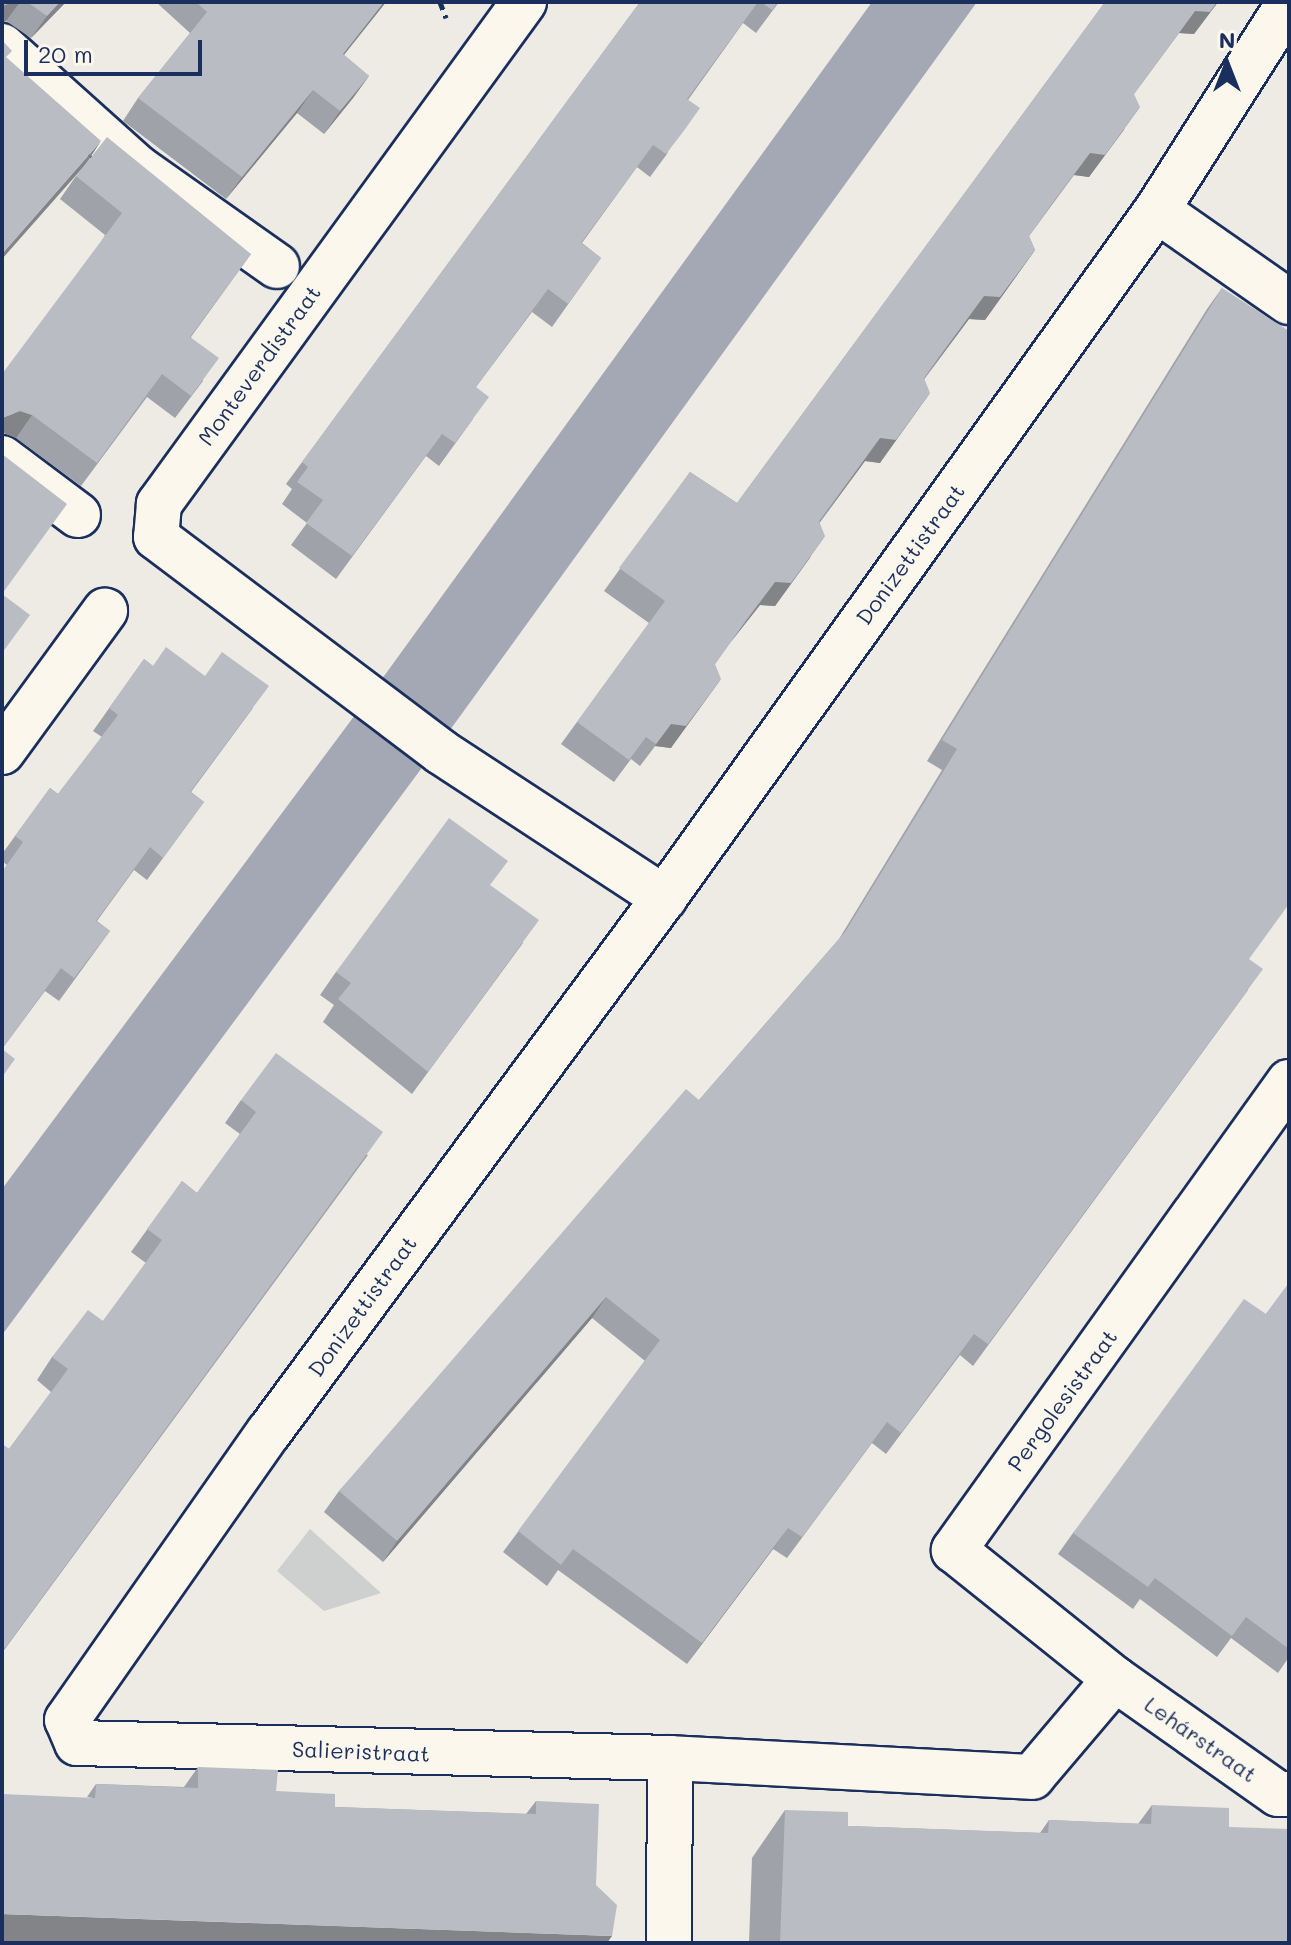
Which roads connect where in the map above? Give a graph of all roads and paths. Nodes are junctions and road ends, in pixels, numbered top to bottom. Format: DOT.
graph roads {
  1 [pos="524,2"];
  2 [pos="1289,3"];
  3 [pos="2,46"];
  4 [pos="1157,210"];
  5 [pos="277,266"];
  6 [pos="1289,302"];
  7 [pos="2,458"];
  8 [pos="78,515"];
  9 [pos="105,611"];
  10 [pos="2,752"];
  11 [pos="664,898"];
  12 [pos="1289,1082"];
  13 [pos="1115,1679"];
  14 [pos="67,1720"];
  15 [pos="670,1758"];
  16 [pos="1289,1794"];
  17 [pos="669,1943"];
  1 -- 11 [label="street, Monteverdistraat"];
  2 -- 4 [label="street, Donizettistraat"];
  3 -- 5 [label="street, Monteverdistraat"];
  4 -- 6 [label="street"];
  4 -- 11 [label="street, Donizettistraat"];
  7 -- 8 [label="street"];
  9 -- 10 [label="street"];
  11 -- 14 [label="street, Donizettistraat"];
  12 -- 13 [label="street, Pergolesistraat"];
  13 -- 15 [label="street, Salieristraat"];
  13 -- 16 [label="street, Lehárstraat"];
  14 -- 15 [label="street, Salieristraat"];
  15 -- 17 [label="street"];
}
